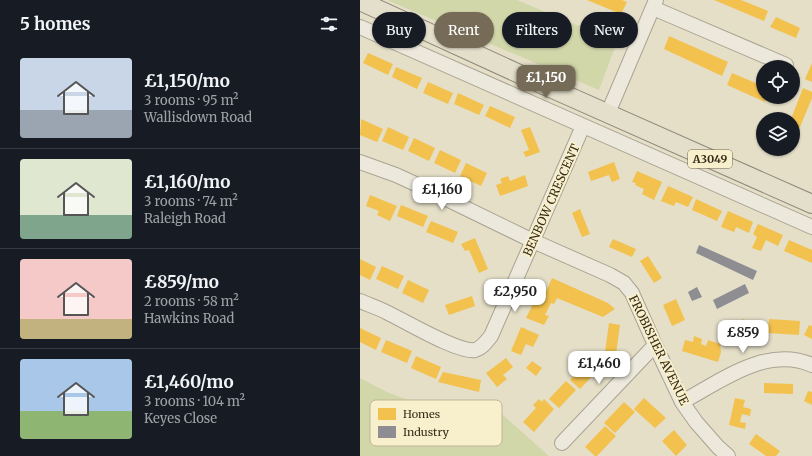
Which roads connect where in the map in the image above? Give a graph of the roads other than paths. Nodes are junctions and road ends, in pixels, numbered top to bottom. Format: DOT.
graph roads {
  1 [pos="360,1"];
  2 [pos="655,4"];
  3 [pos="360,27"];
  4 [pos="775,60"];
  5 [pos="539,83"];
  6 [pos="529,103"];
  7 [pos="608,113"];
  8 [pos="583,126"];
  9 [pos="360,162"];
  10 [pos="812,204"];
  11 [pos="812,227"];
  12 [pos="533,241"];
  13 [pos="360,301"];
  14 [pos="654,345"];
  15 [pos="812,365"];
  16 [pos="682,402"];
  17 [pos="562,443"];
  18 [pos="728,456"];
  1 -- 5 [label="main road, A3049"];
  2 -- 4 [label="street"];
  2 -- 7 [label="street"];
  3 -- 6 [label="street"];
  5 -- 6 [label="street"];
  5 -- 7 [label="main road, A3049"];
  6 -- 8 [label="street"];
  7 -- 10 [label="main road, A3049"];
  8 -- 11 [label="street"];
  8 -- 12 [label="street, BENBOW CRESCENT"];
  9 -- 12 [label="street, FROBISHER AVENUE"];
  12 -- 13 [label="street, BENBOW CRESCENT"];
  12 -- 14 [label="street, FROBISHER AVENUE"];
  14 -- 16 [label="street, FROBISHER AVENUE"];
  14 -- 17 [label="street"];
  15 -- 16 [label="street"];
  16 -- 18 [label="street, FROBISHER AVENUE"];
}
